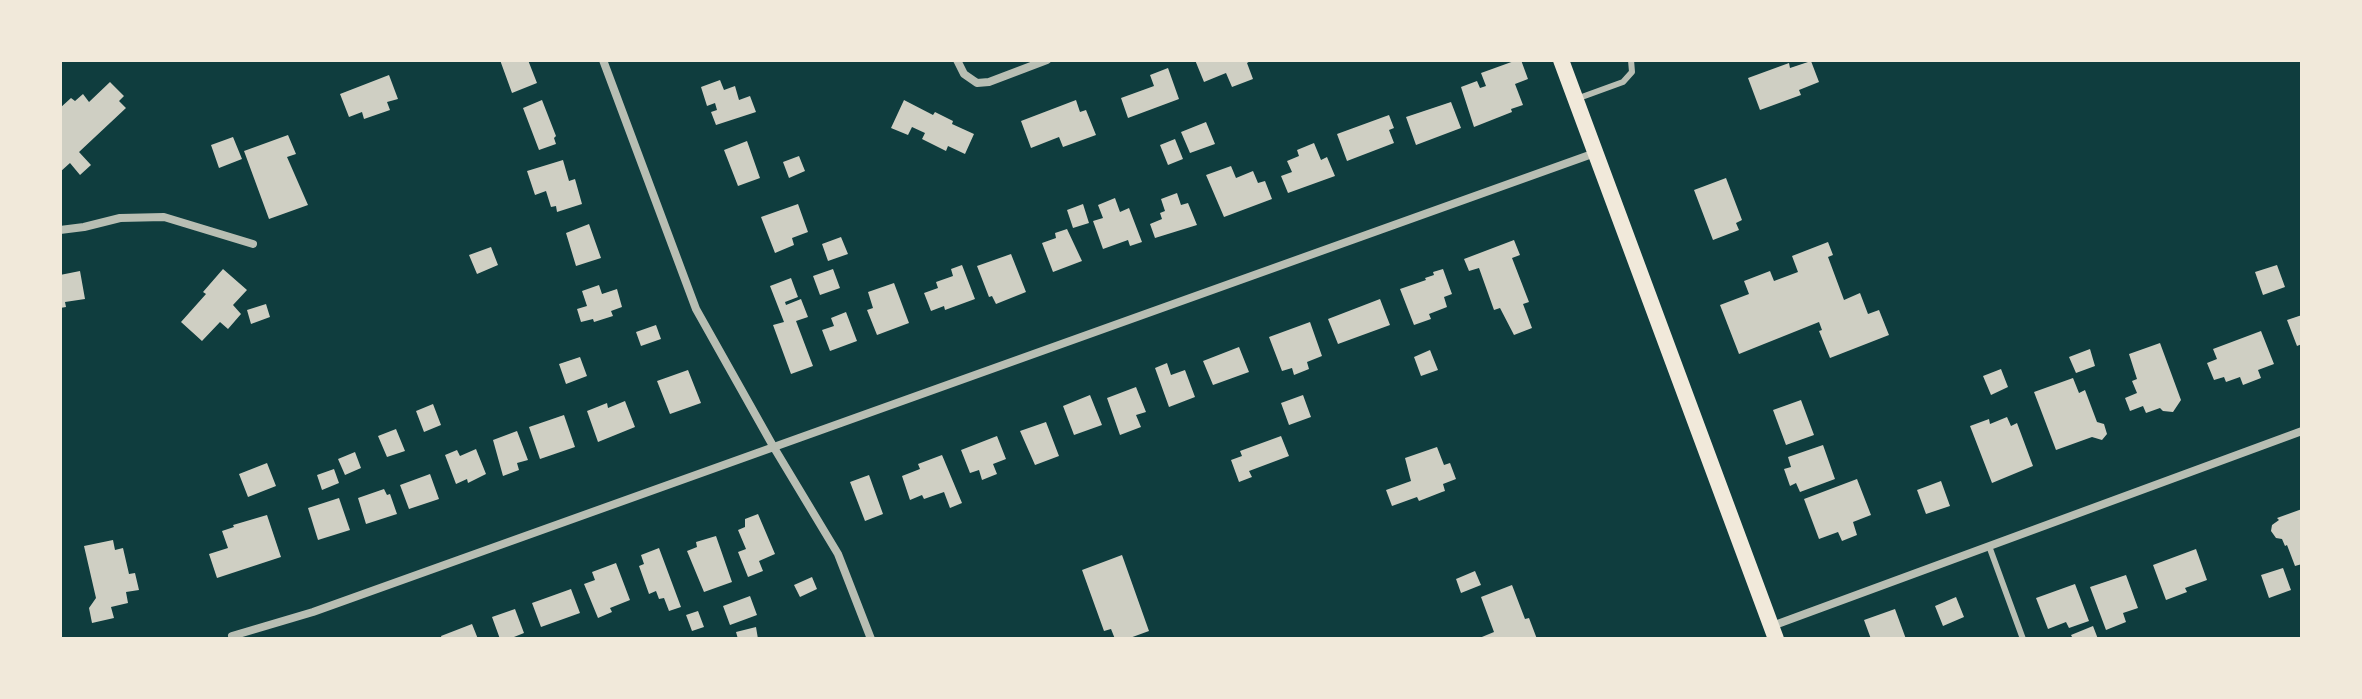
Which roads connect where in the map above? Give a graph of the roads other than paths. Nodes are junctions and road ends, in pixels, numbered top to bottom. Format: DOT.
graph roads {
  1 [pos="603,60"];
  2 [pos="957,60"];
  3 [pos="1047,60"];
  4 [pos="1561,60"];
  5 [pos="1631,60"];
  6 [pos="1576,99"];
  7 [pos="1595,153"];
  8 [pos="60,230"];
  9 [pos="253,244"];
  10 [pos="2302,431"];
  11 [pos="773,446"];
  12 [pos="1989,546"];
  13 [pos="1774,633"];
  14 [pos="232,636"];
  15 [pos="871,639"];
  16 [pos="2023,639"];
  1 -- 11 [label="street"];
  2 -- 3 [label="street"];
  4 -- 6 [label="main road"];
  5 -- 6 [label="lane"];
  6 -- 7 [label="main road"];
  7 -- 11 [label="street"];
  7 -- 13 [label="main road"];
  8 -- 9 [label="street"];
  10 -- 12 [label="street"];
  11 -- 14 [label="street"];
  11 -- 15 [label="street"];
  12 -- 13 [label="street"];
  12 -- 16 [label="lane"];
}
